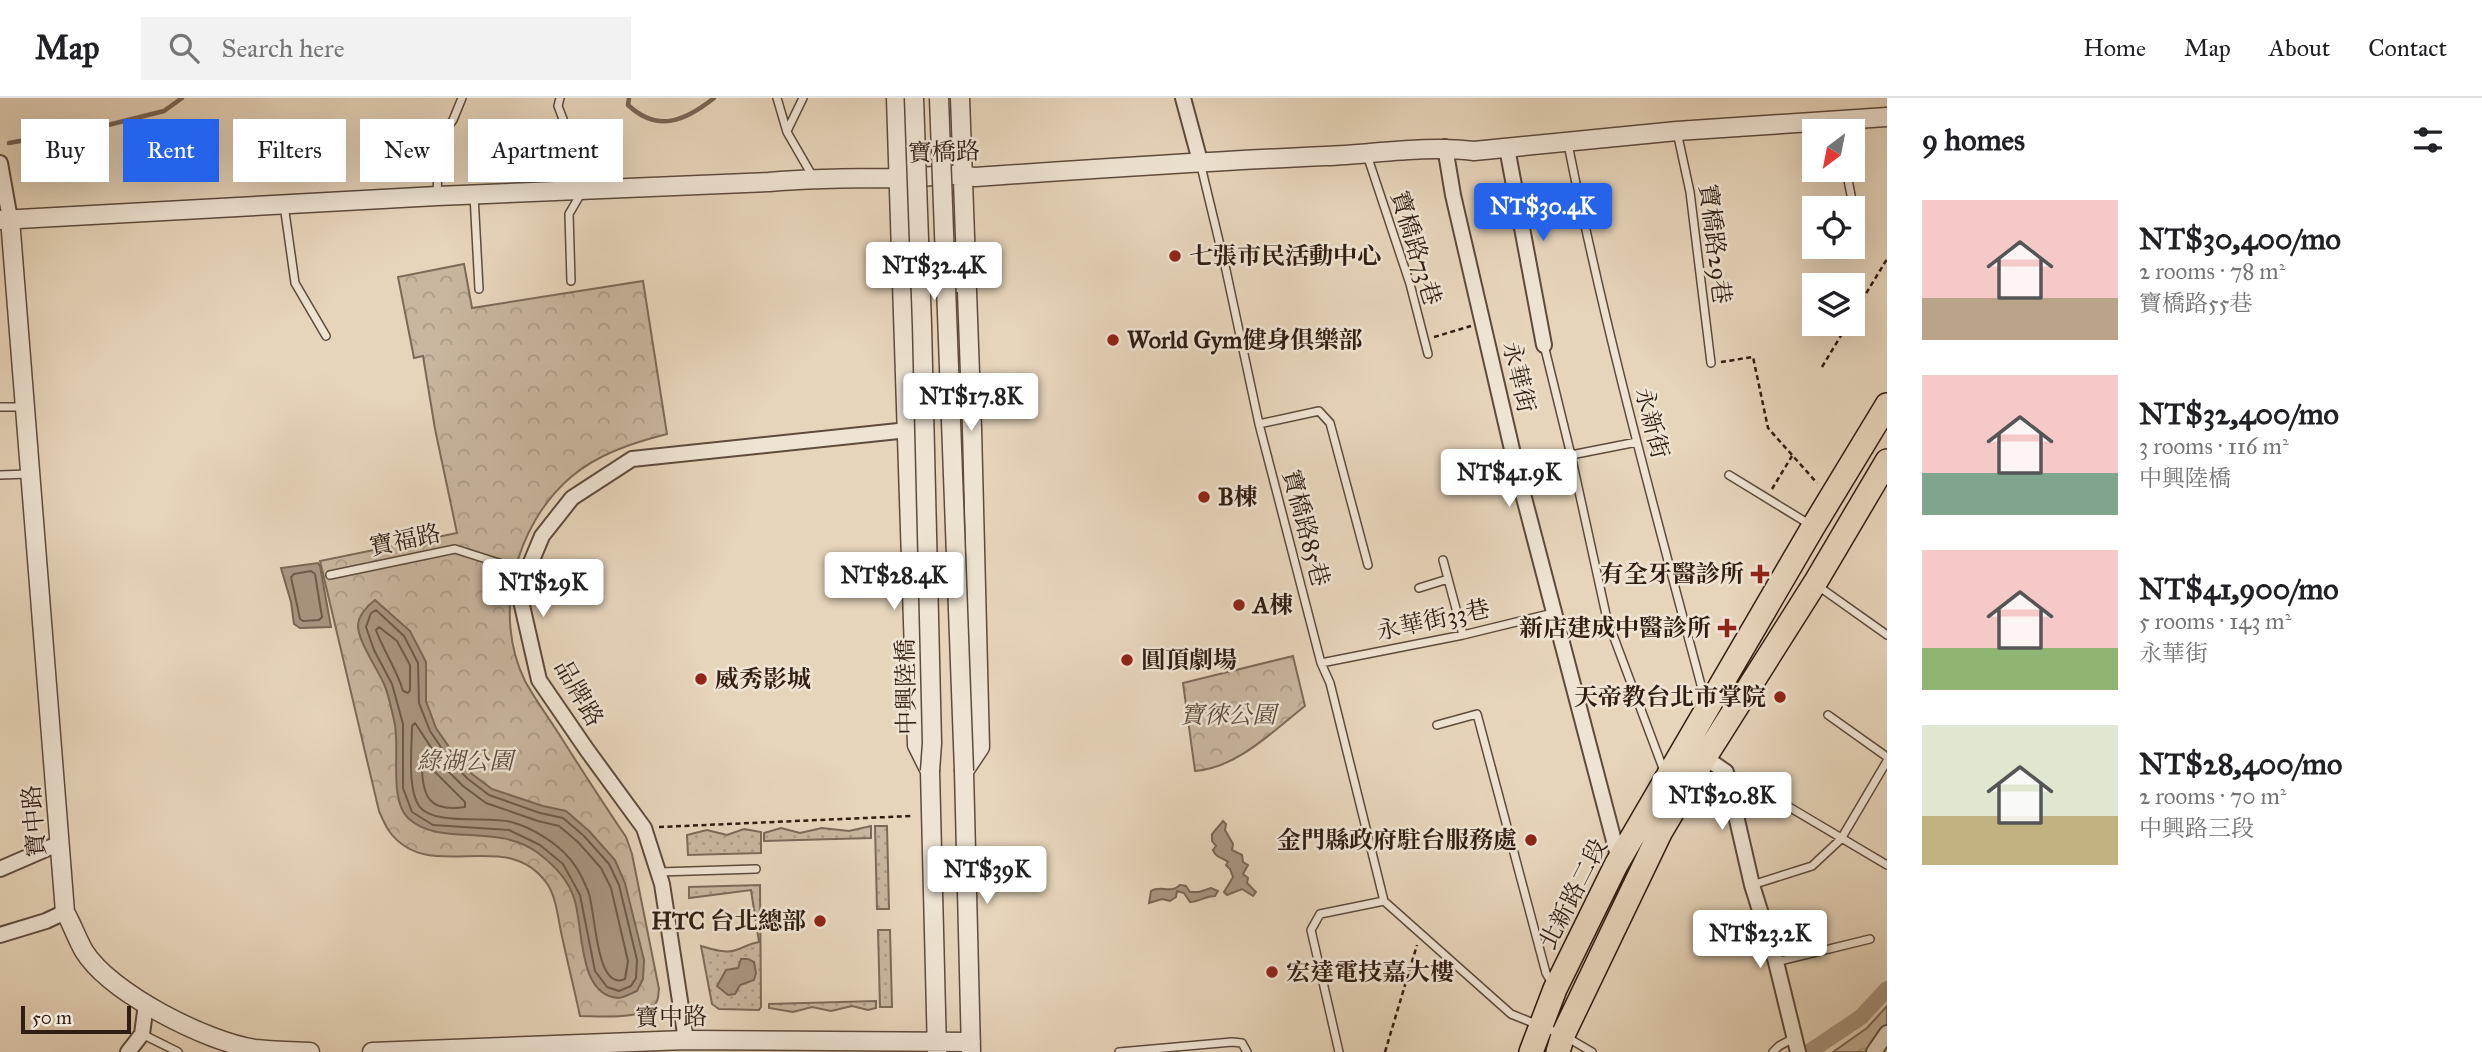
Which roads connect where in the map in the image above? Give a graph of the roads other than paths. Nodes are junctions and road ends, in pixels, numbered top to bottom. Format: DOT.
graph roads {
  1 [pos="462,98"];
  2 [pos="560,98"];
  3 [pos="777,98"];
  4 [pos="803,98"];
  5 [pos="914,98"];
  6 [pos="939,98"];
  7 [pos="1183,98"];
  8 [pos="896,103"];
  9 [pos="960,103"];
  10 [pos="1887,117"];
  11 [pos="1866,121"];
  12 [pos="1802,127"];
  13 [pos="1677,131"];
  14 [pos="787,132"];
  15 [pos="1568,143"];
  16 [pos="1445,147"];
  17 [pos="1507,148"];
  18 [pos="1366,154"];
  19 [pos="1200,161"];
  20 [pos="0,163"];
  21 [pos="963,174"];
  22 [pos="814,178"];
  23 [pos="899,178"];
  24 [pos="583,190"];
  25 [pos="474,195"];
  26 [pos="437,197"];
  27 [pos="284,205"];
  28 [pos="5,220"];
  29 [pos="571,281"];
  30 [pos="901,283"];
  31 [pos="966,283"];
  32 [pos="480,289"];
  33 [pos="326,336"];
  34 [pos="1544,345"];
  35 [pos="1428,354"];
  36 [pos="1711,363"];
  37 [pos="1887,405"];
  38 [pos="0,407"];
  39 [pos="25,407"];
  40 [pos="1259,424"];
  41 [pos="908,430"];
  42 [pos="1637,442"];
  43 [pos="1571,455"];
  44 [pos="1887,461"];
  45 [pos="1517,471"];
  46 [pos="30,474"];
  47 [pos="0,475"];
  48 [pos="1728,475"];
  49 [pos="1813,527"];
  50 [pos="1443,560"];
  51 [pos="1368,565"];
  52 [pos="527,572"];
  53 [pos="330,575"];
  54 [pos="1448,579"];
  55 [pos="1815,583"];
  56 [pos="1419,588"];
  57 [pos="1553,613"];
  58 [pos="1463,635"];
  59 [pos="1887,635"];
  60 [pos="1321,663"];
  61 [pos="1708,709"];
  62 [pos="1828,715"];
  63 [pos="1437,725"];
  64 [pos="1695,751"];
  65 [pos="1887,759"];
  66 [pos="930,771"];
  67 [pos="964,771"];
  68 [pos="1726,772"];
  69 [pos="1667,778"];
  70 [pos="1841,839"];
  71 [pos="60,843"];
  72 [pos="1619,860"];
  73 [pos="1887,865"];
  74 [pos="0,869"];
  75 [pos="756,869"];
  76 [pos="658,872"];
  77 [pos="1752,885"];
  78 [pos="1384,901"];
  79 [pos="65,912"];
  80 [pos="0,934"];
  81 [pos="1870,939"];
  82 [pos="1776,962"];
  83 [pos="1555,989"];
  84 [pos="146,1004"];
  85 [pos="1541,1026"];
  86 [pos="1887,1033"];
  87 [pos="142,1034"];
  88 [pos="686,1040"];
  89 [pos="1560,1044"];
  90 [pos="1796,1045"];
  91 [pos="770,1046"];
  92 [pos="233,1047"];
  93 [pos="937,1047"];
  94 [pos="971,1047"];
  95 [pos="128,1052"];
  96 [pos="178,1052"];
  97 [pos="310,1052"];
  98 [pos="372,1052"];
  99 [pos="1119,1052"];
  100 [pos="1247,1052"];
  101 [pos="1339,1052"];
  102 [pos="1531,1052"];
  103 [pos="1592,1052"];
  104 [pos="1773,1052"];
  105 [pos="1874,1052"];
  1 -- 26 [label="lane"];
  2 -- 24 [label="lane"];
  3 -- 14 [label="lane"];
  4 -- 14 [label="lane"];
  5 -- 66 [label="street, 中興陸橋, bridge"];
  6 -- 67 [label="street, bridge"];
  7 -- 19 [label="street"];
  8 -- 9 [label="street"];
  8 -- 23 [label="street"];
  9 -- 21 [label="street"];
  10 -- 11 [label="street, 寶橋路"];
  12 -- 13 [label="street, 寶橋路"];
  13 -- 15 [label="street, 寶橋路"];
  13 -- 36 [label="lane, 寶橋路29巷"];
  14 -- 22 [label="lane"];
  15 -- 17 [label="street, 寶橋路"];
  15 -- 42 [label="lane, 永新街"];
  16 -- 17 [label="street, 寶橋路"];
  16 -- 18 [label="street, 寶橋路"];
  16 -- 45 [label="street, 永華街"];
  17 -- 34 [label="street"];
  18 -- 19 [label="street, 寶橋路"];
  18 -- 35 [label="lane, 寶橋路73巷"];
  19 -- 21 [label="street, 寶橋路"];
  19 -- 40 [label="lane, 寶橋路85巷"];
  20 -- 28 [label="street"];
  21 -- 23 [label="street, 寶橋路"];
  21 -- 31 [label="street"];
  22 -- 23 [label="street, 寶橋路"];
  22 -- 24 [label="street, 寶橋路"];
  23 -- 30 [label="street"];
  24 -- 25 [label="street, 寶橋路"];
  24 -- 29 [label="lane"];
  25 -- 26 [label="street, 寶橋路"];
  25 -- 32 [label="lane"];
  26 -- 27 [label="street, 寶橋路"];
  27 -- 28 [label="street, 寶橋路"];
  27 -- 33 [label="lane"];
  28 -- 39 [label="street, 寶中路"];
  30 -- 31 [label="street"];
  30 -- 41 [label="street"];
  31 -- 67 [label="street"];
  34 -- 43 [label="lane"];
  37 -- 49 [label="main road, 北新路二段"];
  38 -- 39 [label="lane"];
  39 -- 46 [label="street, 寶中路"];
  40 -- 51 [label="lane"];
  40 -- 60 [label="lane, 寶橋路85巷"];
  41 -- 52 [label="street, 品牌路"];
  41 -- 66 [label="street"];
  42 -- 43 [label="lane"];
  42 -- 61 [label="lane, 永新街"];
  43 -- 45 [label="lane"];
  43 -- 69 [label="lane"];
  44 -- 55 [label="main road, 北新路二段"];
  45 -- 57 [label="street, 永華街"];
  46 -- 47 [label="lane"];
  46 -- 71 [label="street, 寶中路"];
  48 -- 49 [label="lane"];
  49 -- 61 [label="main road, 北新路二段"];
  50 -- 54 [label="lane"];
  52 -- 53 [label="lane, 寶福路"];
  52 -- 76 [label="street, 品牌路"];
  54 -- 56 [label="lane"];
  54 -- 58 [label="lane"];
  55 -- 59 [label="lane"];
  55 -- 64 [label="main road, 北新路二段"];
  57 -- 58 [label="lane, 永華街33巷"];
  57 -- 72 [label="street, 永華街"];
  58 -- 60 [label="lane, 永華街33巷"];
  60 -- 78 [label="lane, 寶橋路85巷"];
  61 -- 64 [label="main road, 北新路二段"];
  62 -- 65 [label="lane"];
  63 -- 83 [label="lane"];
  64 -- 68 [label="street"];
  64 -- 69 [label="main road, 北新路二段"];
  64 -- 89 [label="main road, 北新路二段"];
  65 -- 70 [label="lane"];
  66 -- 93 [label="street, 中興陸橋"];
  67 -- 94 [label="street"];
  68 -- 70 [label="lane"];
  68 -- 77 [label="street"];
  69 -- 72 [label="main road, 北新路二段"];
  70 -- 73 [label="lane"];
  70 -- 77 [label="lane"];
  71 -- 74 [label="street"];
  71 -- 79 [label="street, 寶中路"];
  72 -- 83 [label="main road, 北新路二段"];
  75 -- 76 [label="lane"];
  76 -- 88 [label="street, 品牌路"];
  77 -- 82 [label="street"];
  78 -- 85 [label="lane"];
  78 -- 101 [label="lane"];
  79 -- 80 [label="street"];
  79 -- 84 [label="street, 寶中路"];
  81 -- 82 [label="lane"];
  82 -- 90 [label="street"];
  83 -- 85 [label="main road, 北新路二段"];
  84 -- 87 [label="street"];
  84 -- 92 [label="street, 寶中路"];
  85 -- 89 [label="lane"];
  85 -- 102 [label="main road, 北新路二段"];
  86 -- 105 [label="street"];
  87 -- 95 [label="street"];
  87 -- 96 [label="lane"];
  88 -- 91 [label="street, 寶中路"];
  88 -- 98 [label="street, 寶中路"];
  89 -- 103 [label="lane"];
  90 -- 104 [label="lane"];
  91 -- 93 [label="street, 寶中路"];
  92 -- 97 [label="street, 寶中路"];
  93 -- 94 [label="street, 寶中路"];
  99 -- 100 [label="lane"];
}
